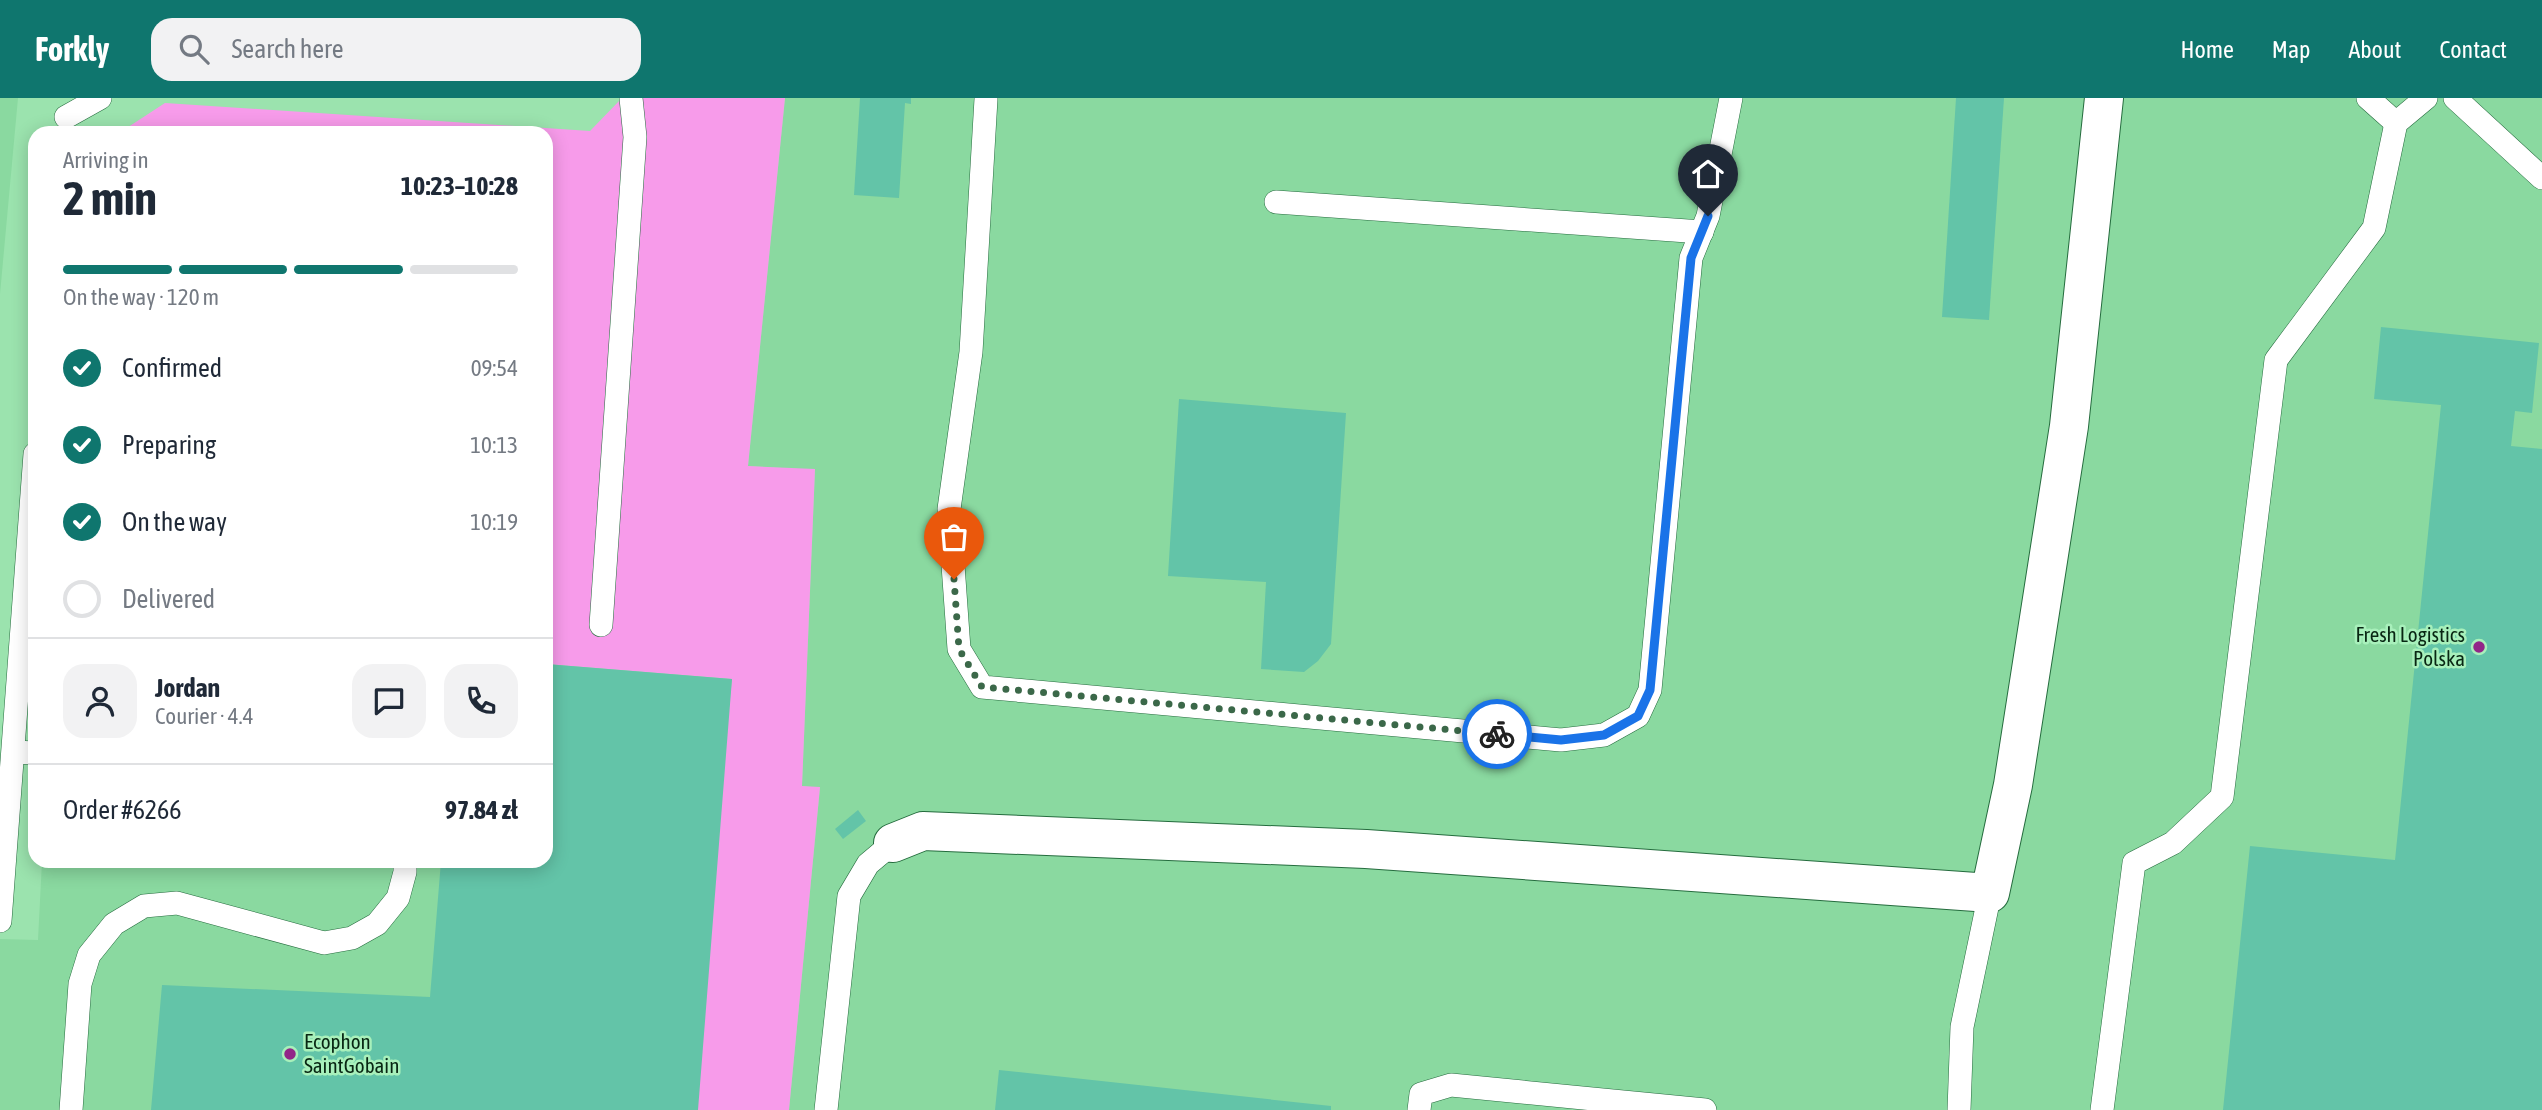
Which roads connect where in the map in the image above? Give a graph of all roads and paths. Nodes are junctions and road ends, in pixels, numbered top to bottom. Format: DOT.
graph roads {
  1 [pos="100,98"];
  2 [pos="631,98"];
  3 [pos="1731,98"];
  4 [pos="2104,98"];
  5 [pos="2368,98"];
  6 [pos="2426,98"];
  7 [pos="2455,98"];
  8 [pos="986,99"];
  9 [pos="66,116"];
  10 [pos="2396,123"];
  11 [pos="2542,178"];
  12 [pos="1276,202"];
  13 [pos="1702,232"];
  14 [pos="28,518"];
  15 [pos="601,625"];
  16 [pos="9,693"];
  17 [pos="24,753"];
  18 [pos="893,843"];
  19 [pos="405,868"];
  20 [pos="1990,893"];
  21 [pos="0,921"];
  22 [pos="71,1110"];
  23 [pos="826,1110"];
  24 [pos="1419,1110"];
  25 [pos="1706,1110"];
  26 [pos="1959,1110"];
  27 [pos="2102,1110"];
  1 -- 9 [label="lane"];
  2 -- 15 [label="lane"];
  3 -- 13 [label="lane"];
  4 -- 20 [label="street"];
  5 -- 10 [label="lane"];
  6 -- 10 [label="lane"];
  7 -- 11 [label="lane"];
  8 -- 13 [label="lane"];
  10 -- 27 [label="lane"];
  12 -- 13 [label="lane"];
  14 -- 16 [label="lane"];
  16 -- 17 [label="lane"];
  17 -- 21 [label="lane"];
  18 -- 20 [label="street"];
  18 -- 23 [label="lane"];
  19 -- 22 [label="lane"];
  20 -- 26 [label="lane"];
  24 -- 25 [label="lane"];
}
